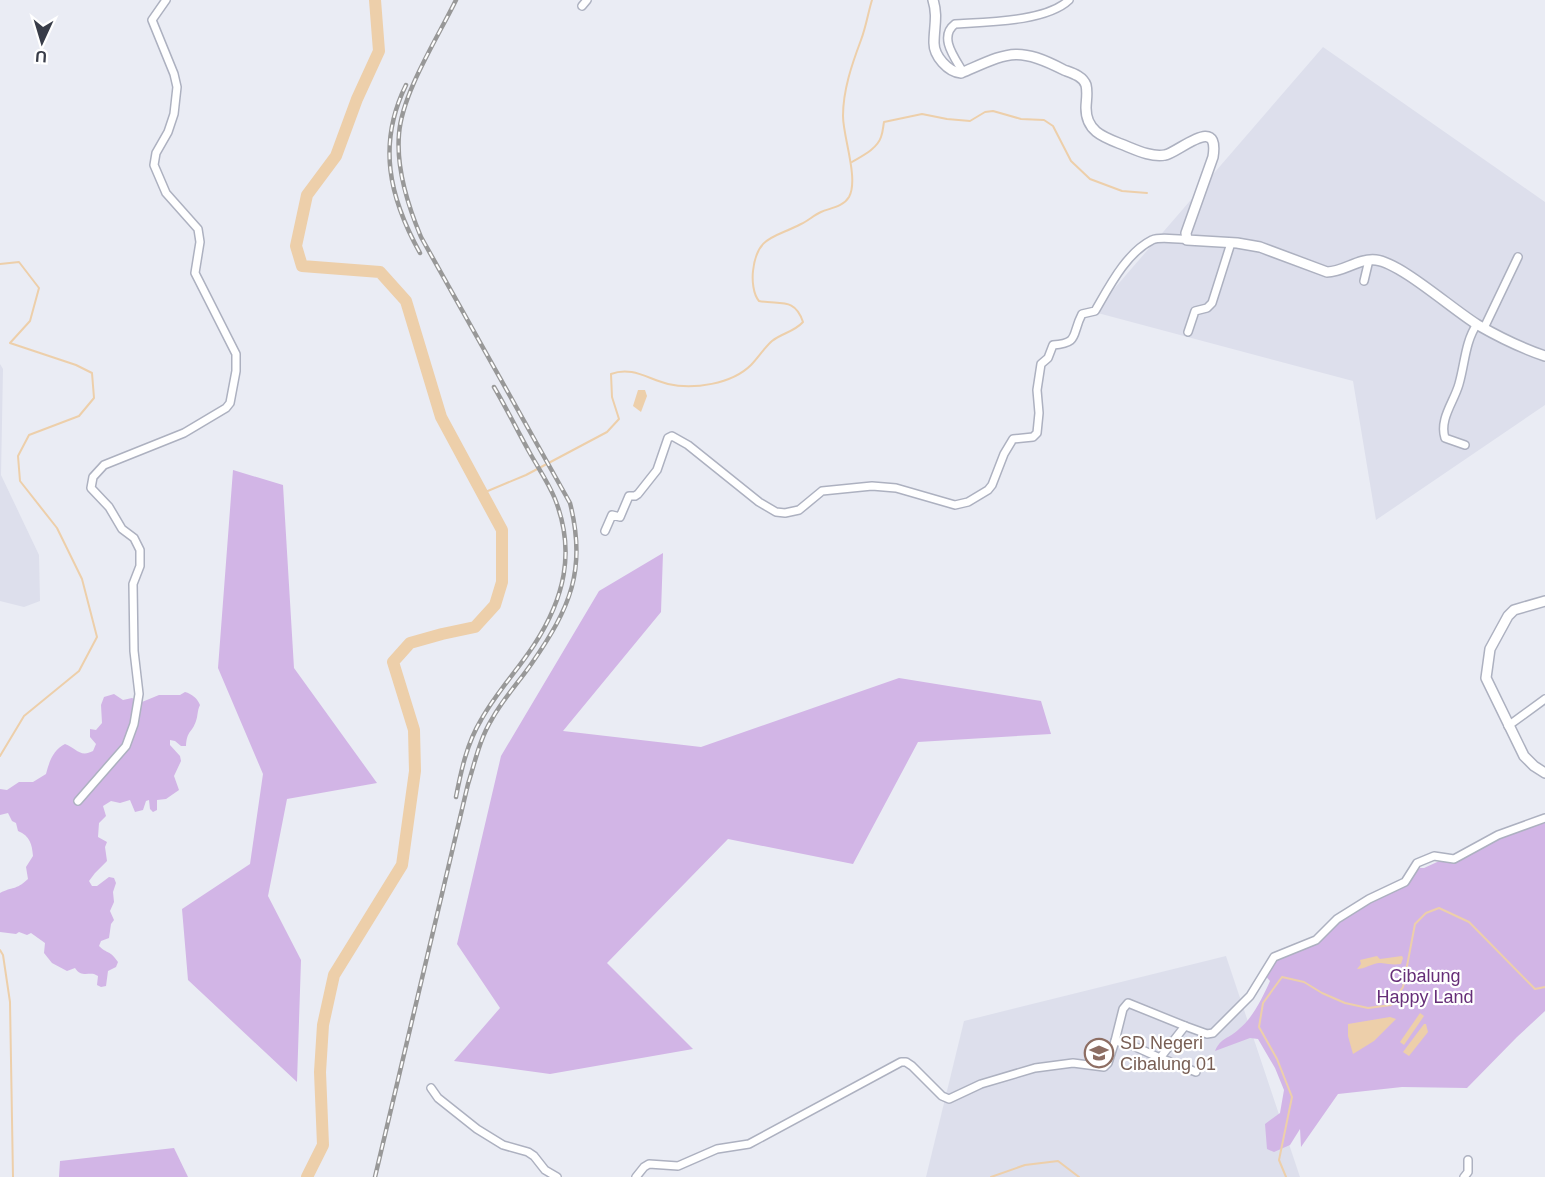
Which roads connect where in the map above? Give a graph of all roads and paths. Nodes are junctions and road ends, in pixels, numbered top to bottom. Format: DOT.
graph roads {
  1 [pos="166,0"];
  2 [pos="933,0"];
  3 [pos="1068,0"];
  4 [pos="963,72"];
  5 [pos="1186,239"];
  6 [pos="1231,243"];
  7 [pos="1518,257"];
  8 [pos="1369,260"];
  9 [pos="1364,281"];
  10 [pos="1480,326"];
  11 [pos="1188,332"];
  12 [pos="1545,356"];
  13 [pos="1465,445"];
  14 [pos="605,531"];
  15 [pos="1545,601"];
  16 [pos="1545,699"];
  17 [pos="1508,726"];
  18 [pos="1545,773"];
  19 [pos="78,801"];
  20 [pos="1545,818"];
  21 [pos="1185,1026"];
  22 [pos="1115,1041"];
  23 [pos="1160,1058"];
  24 [pos="1196,1072"];
  25 [pos="431,1088"];
  26 [pos="1468,1160"];
  27 [pos="556,1177"];
  28 [pos="636,1177"];
  29 [pos="1464,1177"];
  1 -- 19 [label="street"];
  2 -- 4 [label="street"];
  3 -- 4 [label="street"];
  4 -- 5 [label="street"];
  5 -- 6 [label="street"];
  5 -- 14 [label="street"];
  6 -- 8 [label="street"];
  6 -- 11 [label="street"];
  7 -- 10 [label="street"];
  8 -- 9 [label="street"];
  8 -- 10 [label="street"];
  10 -- 12 [label="street"];
  10 -- 13 [label="street"];
  15 -- 17 [label="street"];
  16 -- 17 [label="street"];
  17 -- 18 [label="street"];
  20 -- 21 [label="street"];
  21 -- 22 [label="street"];
  21 -- 23 [label="street"];
  22 -- 23 [label="street"];
  22 -- 28 [label="street"];
  23 -- 24 [label="street"];
  25 -- 27 [label="street"];
  26 -- 29 [label="street"];
}
